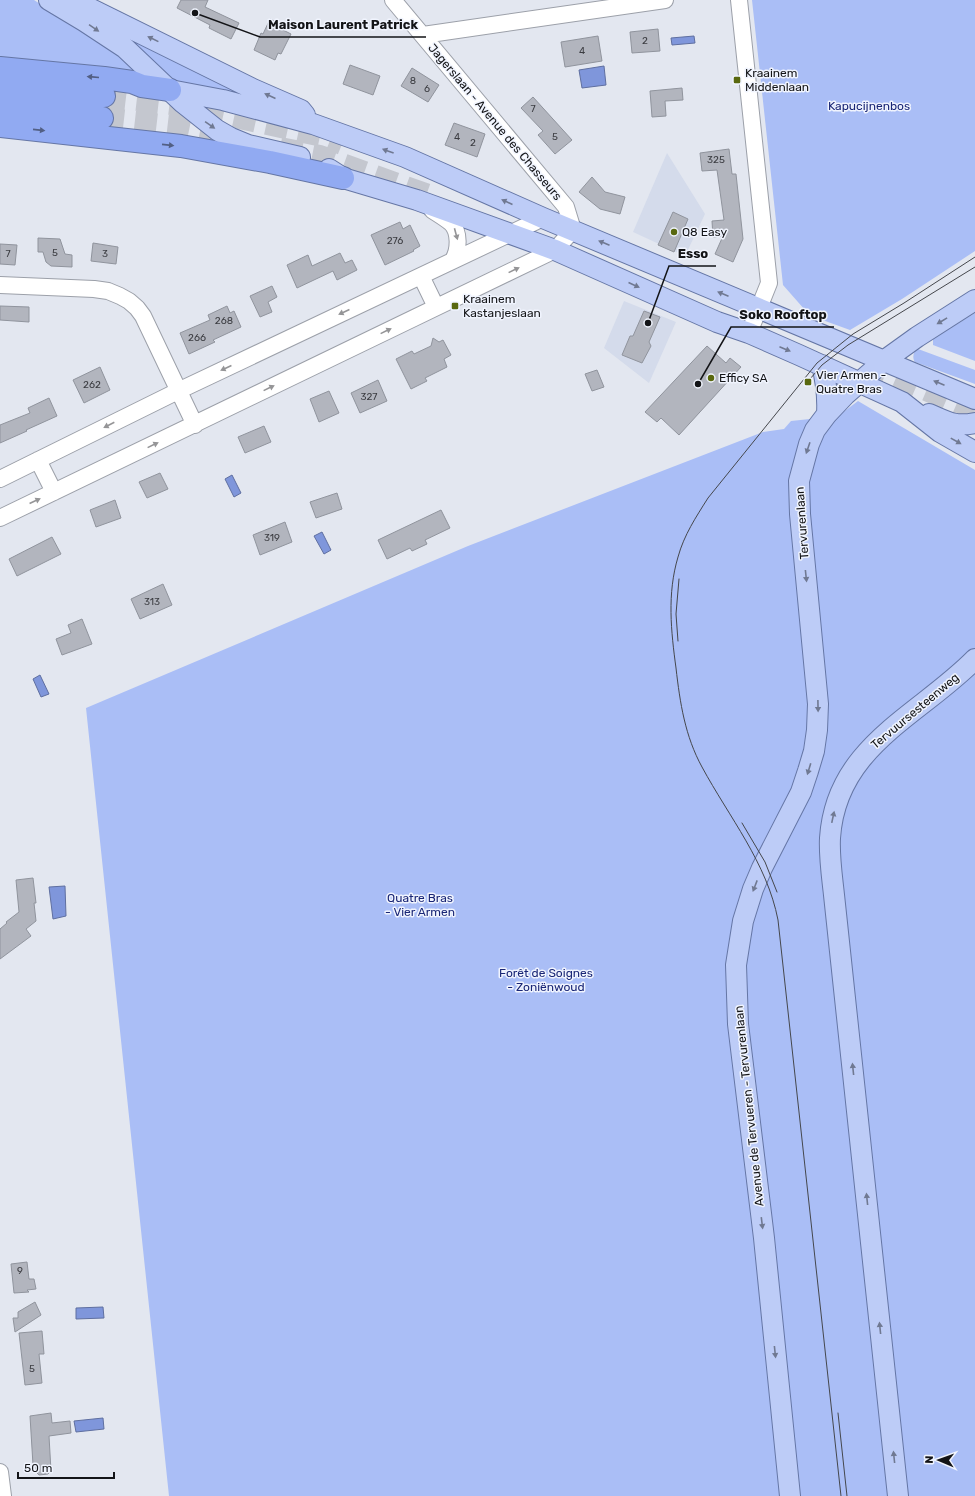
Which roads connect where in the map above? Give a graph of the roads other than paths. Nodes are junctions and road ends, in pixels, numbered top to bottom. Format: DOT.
graph roads {
  1 [pos="49,0"];
  2 [pos="73,0"];
  3 [pos="393,0"];
  4 [pos="665,0"];
  5 [pos="739,0"];
  6 [pos="423,35"];
  7 [pos="0,68"];
  8 [pos="136,72"];
  9 [pos="0,86"];
  10 [pos="170,90"];
  11 [pos="104,96"];
  12 [pos="0,108"];
  13 [pos="102,118"];
  14 [pos="313,124"];
  15 [pos="0,126"];
  16 [pos="343,178"];
  17 [pos="418,200"];
  18 [pos="543,218"];
  19 [pos="573,230"];
  20 [pos="512,233"];
  21 [pos="555,250"];
  22 [pos="453,260"];
  23 [pos="421,276"];
  24 [pos="0,285"];
  25 [pos="975,300"];
  26 [pos="436,307"];
  27 [pos="759,309"];
  28 [pos="749,333"];
  29 [pos="885,360"];
  30 [pos="822,365"];
  31 [pos="860,382"];
  32 [pos="178,391"];
  33 [pos="975,398"];
  34 [pos="902,402"];
  35 [pos="826,414"];
  36 [pos="975,423"];
  37 [pos="195,425"];
  38 [pos="975,452"];
  39 [pos="38,460"];
  40 [pos="0,479"];
  41 [pos="54,492"];
  42 [pos="0,518"];
  43 [pos="975,659"];
  44 [pos="817,730"];
  45 [pos="0,1472"];
  46 [pos="3,1496"];
  47 [pos="790,1496"];
  48 [pos="898,1496"];
  1 -- 8 [label="main road, one-way"];
  14 -- 2 [label="main road, one-way"];
  3 -- 6 [label="street, Jagerslaan - Avenue des Chasseurs"];
  4 -- 6 [label="street"];
  5 -- 27 [label="street"];
  6 -- 19 [label="street, Jagerslaan - Avenue des Chasseurs"];
  8 -- 7 [label="highway, one-way"];
  8 -- 10 [label="highway"];
  9 -- 11 [label="highway"];
  10 -- 14 [label="main road"];
  10 -- 16 [label="main road, one-way"];
  12 -- 13 [label="highway"];
  18 -- 14 [label="main road, one-way"];
  15 -- 16 [label="highway, one-way"];
  16 -- 17 [label="main road"];
  17 -- 20 [label="main road"];
  17 -- 22 [label="street, one-way"];
  18 -- 19 [label="main road"];
  18 -- 20 [label="street"];
  19 -- 21 [label="street"];
  27 -- 19 [label="main road, one-way"];
  20 -- 21 [label="main road"];
  20 -- 22 [label="street"];
  26 -- 21 [label="street, one-way"];
  21 -- 28 [label="main road, one-way"];
  22 -- 23 [label="street"];
  23 -- 26 [label="street"];
  23 -- 32 [label="street, one-way"];
  24 -- 32 [label="street"];
  25 -- 29 [label="main road, Tervurenlaan, one-way"];
  37 -- 26 [label="street, one-way"];
  27 -- 28 [label="street"];
  27 -- 29 [label="main road"];
  28 -- 30 [label="main road, one-way"];
  29 -- 31 [label="main road, Tervurenlaan"];
  33 -- 29 [label="main road, one-way"];
  30 -- 31 [label="main road"];
  30 -- 35 [label="main road"];
  31 -- 34 [label="main road"];
  31 -- 35 [label="main road, Tervurenlaan"];
  32 -- 37 [label="street"];
  32 -- 39 [label="street, one-way"];
  34 -- 36 [label="main road"];
  34 -- 38 [label="main road, one-way"];
  35 -- 44 [label="main road, Tervurenlaan, one-way"];
  41 -- 37 [label="street, one-way"];
  39 -- 40 [label="street"];
  39 -- 41 [label="street"];
  42 -- 41 [label="street, one-way"];
  48 -- 43 [label="main road, Tervuursesteenweg, one-way"];
  44 -- 47 [label="main road, Avenue de Tervueren - Tervurenlaan, one-way"];
  45 -- 46 [label="street"];
}
